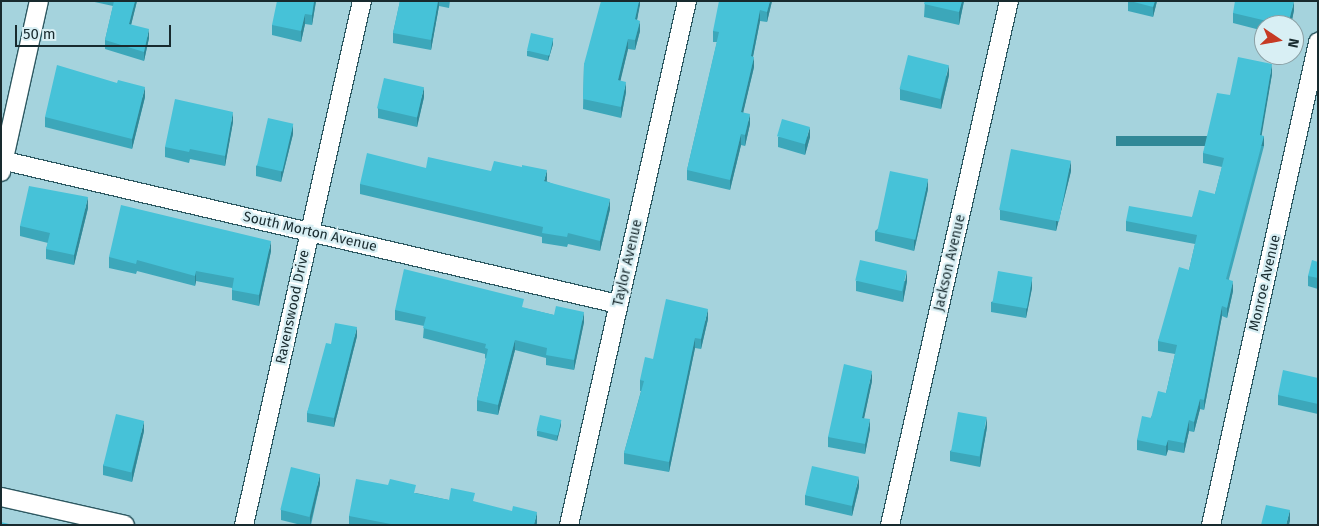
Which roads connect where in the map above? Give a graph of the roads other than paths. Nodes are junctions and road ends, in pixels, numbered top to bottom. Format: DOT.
graph roads {
  1 [pos="39,1"];
  2 [pos="362,1"];
  3 [pos="687,1"];
  4 [pos="1009,1"];
  5 [pos="1318,42"];
  6 [pos="2,164"];
  7 [pos="309,232"];
  8 [pos="618,304"];
  9 [pos="1,497"];
  10 [pos="125,525"];
  11 [pos="244,525"];
  12 [pos="569,525"];
  13 [pos="890,525"];
  14 [pos="1211,525"];
  1 -- 6 [label="street"];
  2 -- 7 [label="street, Ravenswood Drive"];
  3 -- 8 [label="street, Taylor Avenue"];
  4 -- 13 [label="street, Jackson Avenue"];
  5 -- 14 [label="street, Monroe Avenue"];
  6 -- 7 [label="street, South Morton Avenue"];
  7 -- 8 [label="street, South Morton Avenue"];
  7 -- 11 [label="street, Ravenswood Drive"];
  8 -- 12 [label="street, Taylor Avenue"];
  9 -- 10 [label="street"];
}
